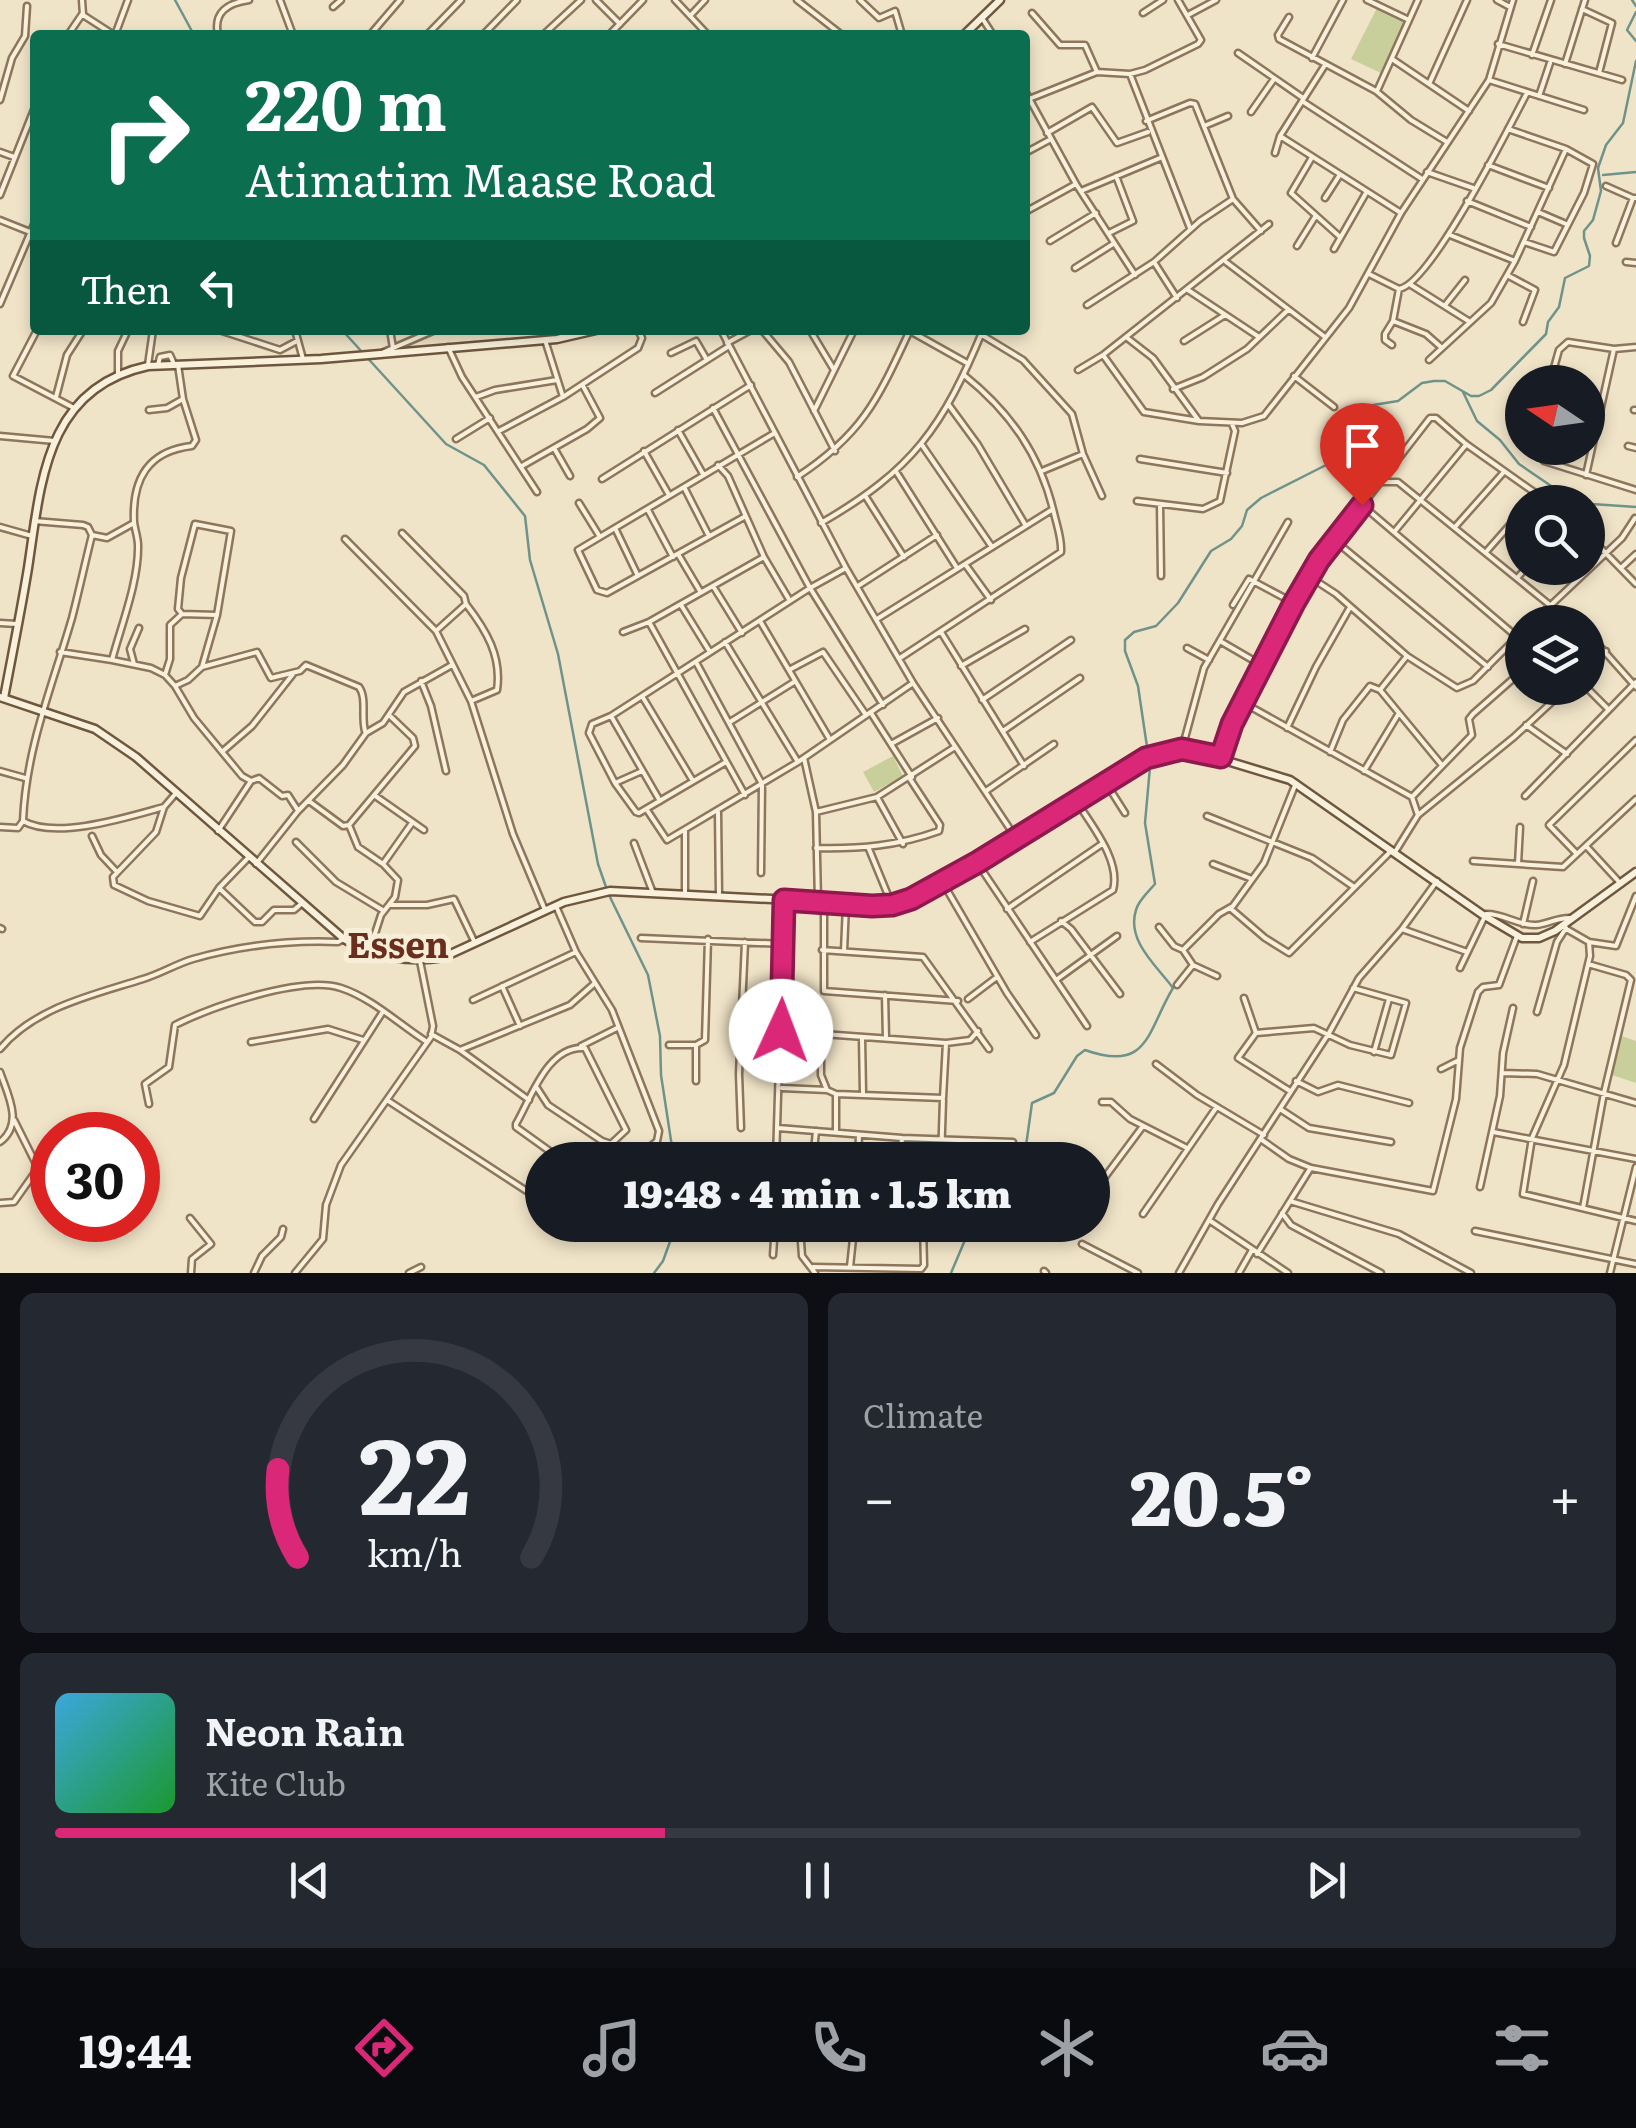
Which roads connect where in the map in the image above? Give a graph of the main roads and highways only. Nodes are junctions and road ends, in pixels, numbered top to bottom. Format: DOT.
graph roads {
  1 [pos="1000,0"];
  2 [pos="969,30"];
  3 [pos="583,335"];
  4 [pos="2,697"];
  5 [pos="1636,872"];
  1 -- 2 [label="main road"];
  3 -- 4 [label="main road"];
  4 -- 5 [label="main road"];
}
